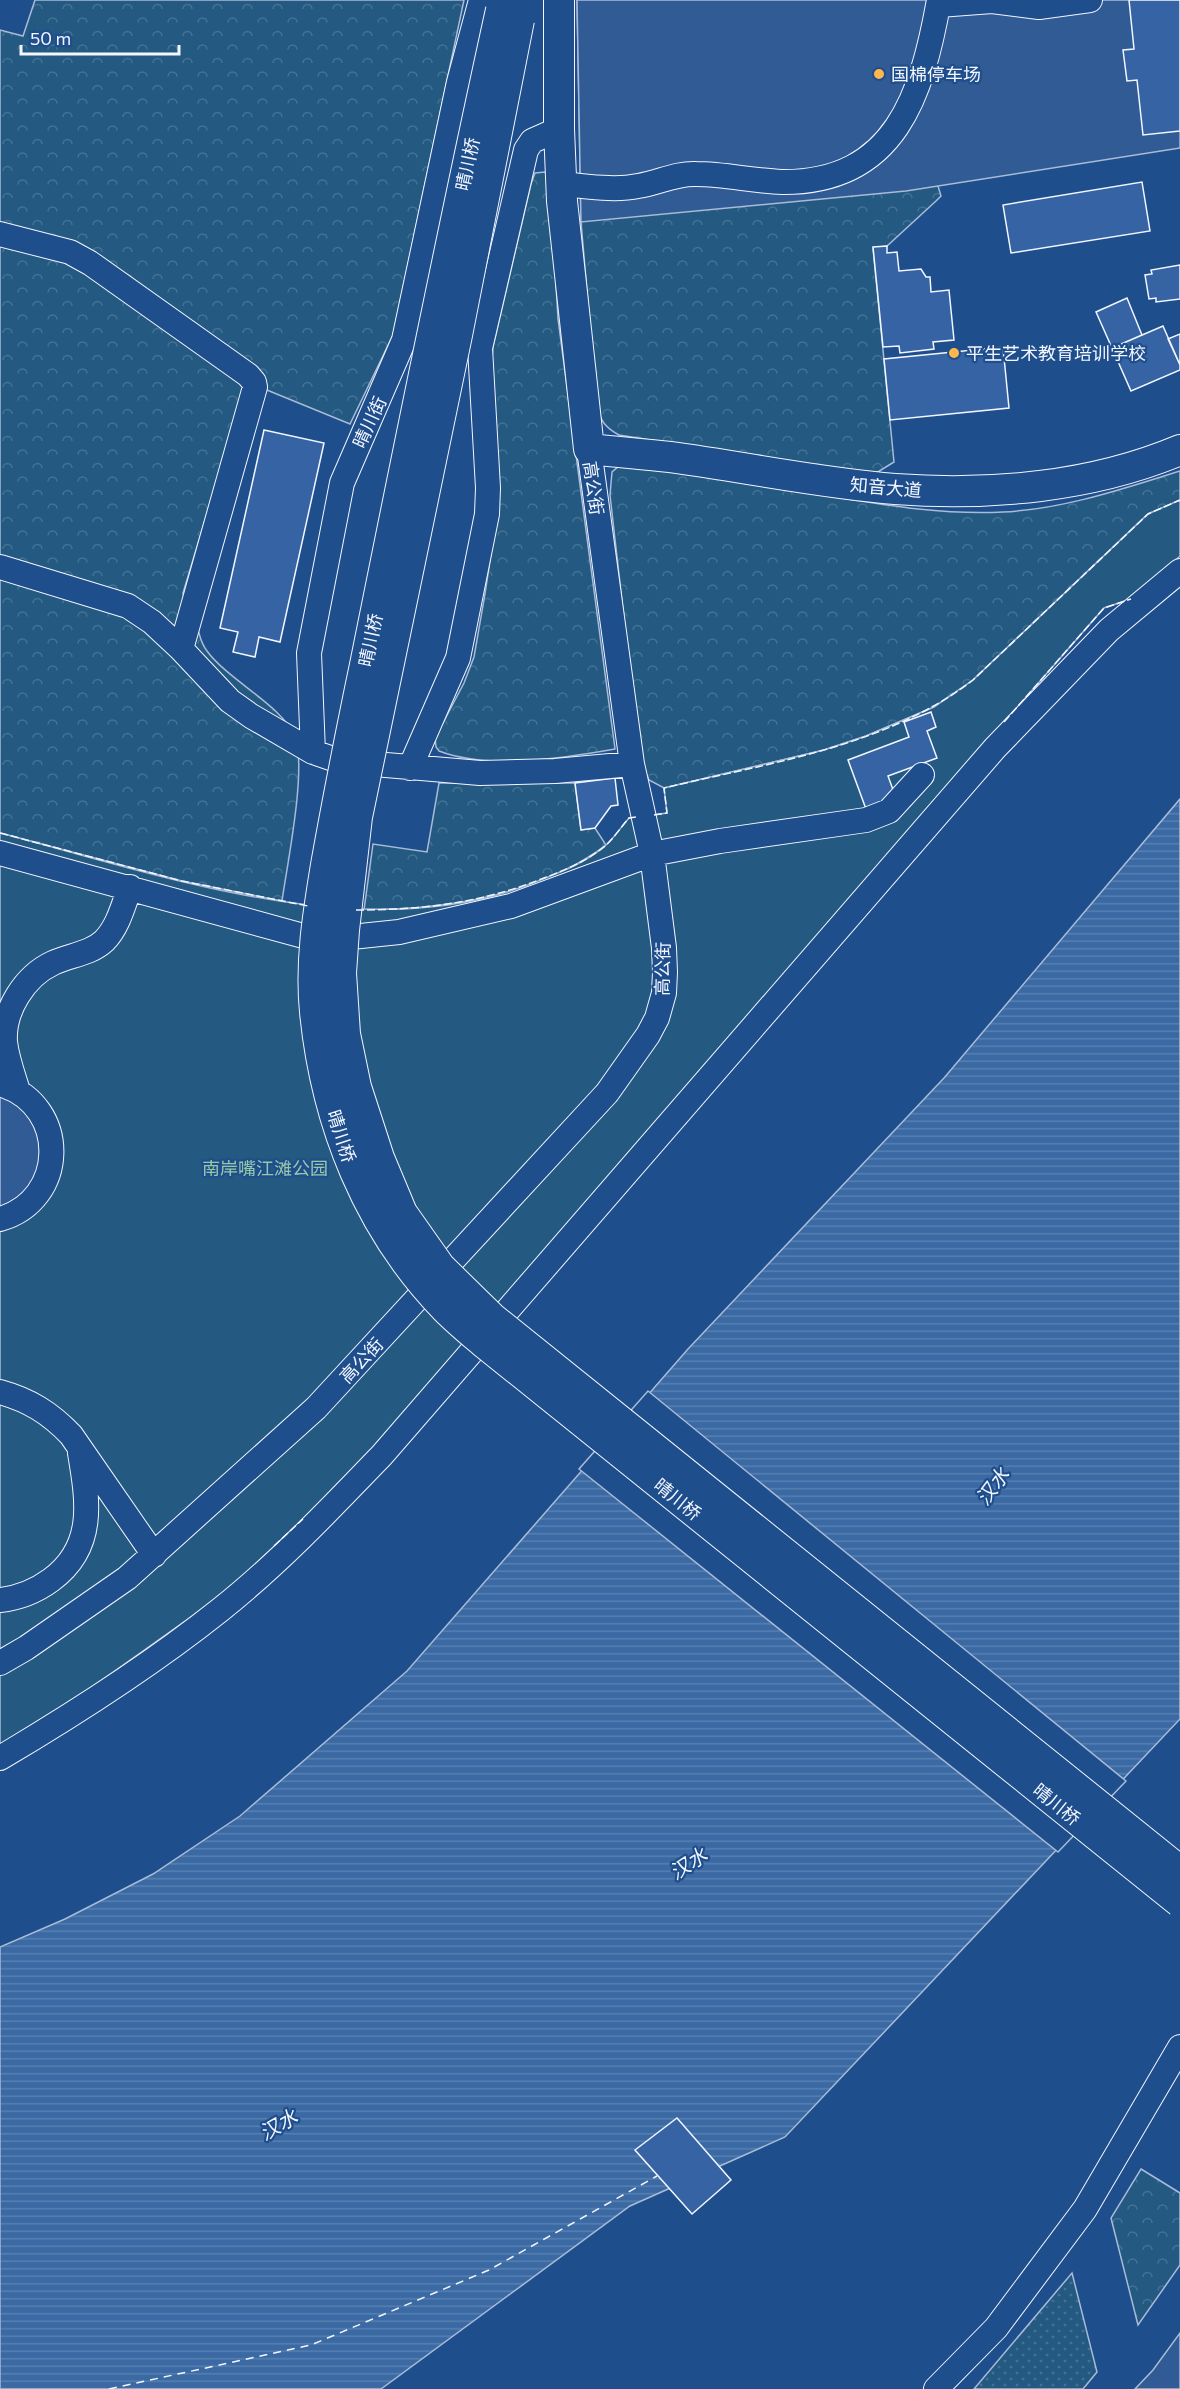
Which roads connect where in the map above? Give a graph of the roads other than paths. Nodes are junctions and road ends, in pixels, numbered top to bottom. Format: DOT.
graph roads {
  1 [pos="559,0"];
  2 [pos="1090,0"];
  3 [pos="939,2"];
  4 [pos="506,5"];
  5 [pos="559,129"];
  6 [pos="561,184"];
  7 [pos="0,234"];
  8 [pos="589,449"];
  9 [pos="1180,450"];
  10 [pos="0,567"];
  11 [pos="1180,571"];
  12 [pos="181,649"];
  13 [pos="313,752"];
  14 [pos="632,764"];
  15 [pos="410,768"];
  16 [pos="922,776"];
  17 [pos="0,853"];
  18 [pos="652,854"];
  19 [pos="130,887"];
  20 [pos="9,1087"];
  21 [pos="0,1219"];
  22 [pos="0,1392"];
  23 [pos="79,1446"];
  24 [pos="154,1555"];
  25 [pos="0,1600"];
  26 [pos="0,1663"];
  27 [pos="0,1758"];
  28 [pos="1180,1871"];
  29 [pos="1180,1902"];
  30 [pos="1180,2047"];
  31 [pos="936,2389"];
  1 -- 5 [label="main road, 高公街"];
  2 -- 3 [label="street"];
  3 -- 6 [label="street"];
  4 -- 13 [label="street, 晴川街"];
  4 -- 28 [label="main road, 晴川桥, bridge"];
  4 -- 29 [label="main road, 晴川桥, bridge"];
  5 -- 6 [label="main road, 高公街"];
  5 -- 15 [label="street"];
  6 -- 8 [label="main road, 高公街"];
  7 -- 12 [label="street"];
  8 -- 9 [label="main road, 知音大道"];
  8 -- 14 [label="street, 高公街"];
  10 -- 12 [label="street"];
  11 -- 27 [label="street"];
  12 -- 13 [label="street"];
  13 -- 15 [label="street"];
  14 -- 15 [label="street"];
  14 -- 18 [label="street, 高公街"];
  16 -- 18 [label="street"];
  17 -- 19 [label="street"];
  18 -- 19 [label="street"];
  18 -- 24 [label="street, 高公街"];
  19 -- 20 [label="street"];
  20 -- 21 [label="street"];
  22 -- 23 [label="street"];
  23 -- 24 [label="street"];
  23 -- 25 [label="street"];
  24 -- 26 [label="street, 高公街"];
  30 -- 31 [label="street"];
}
